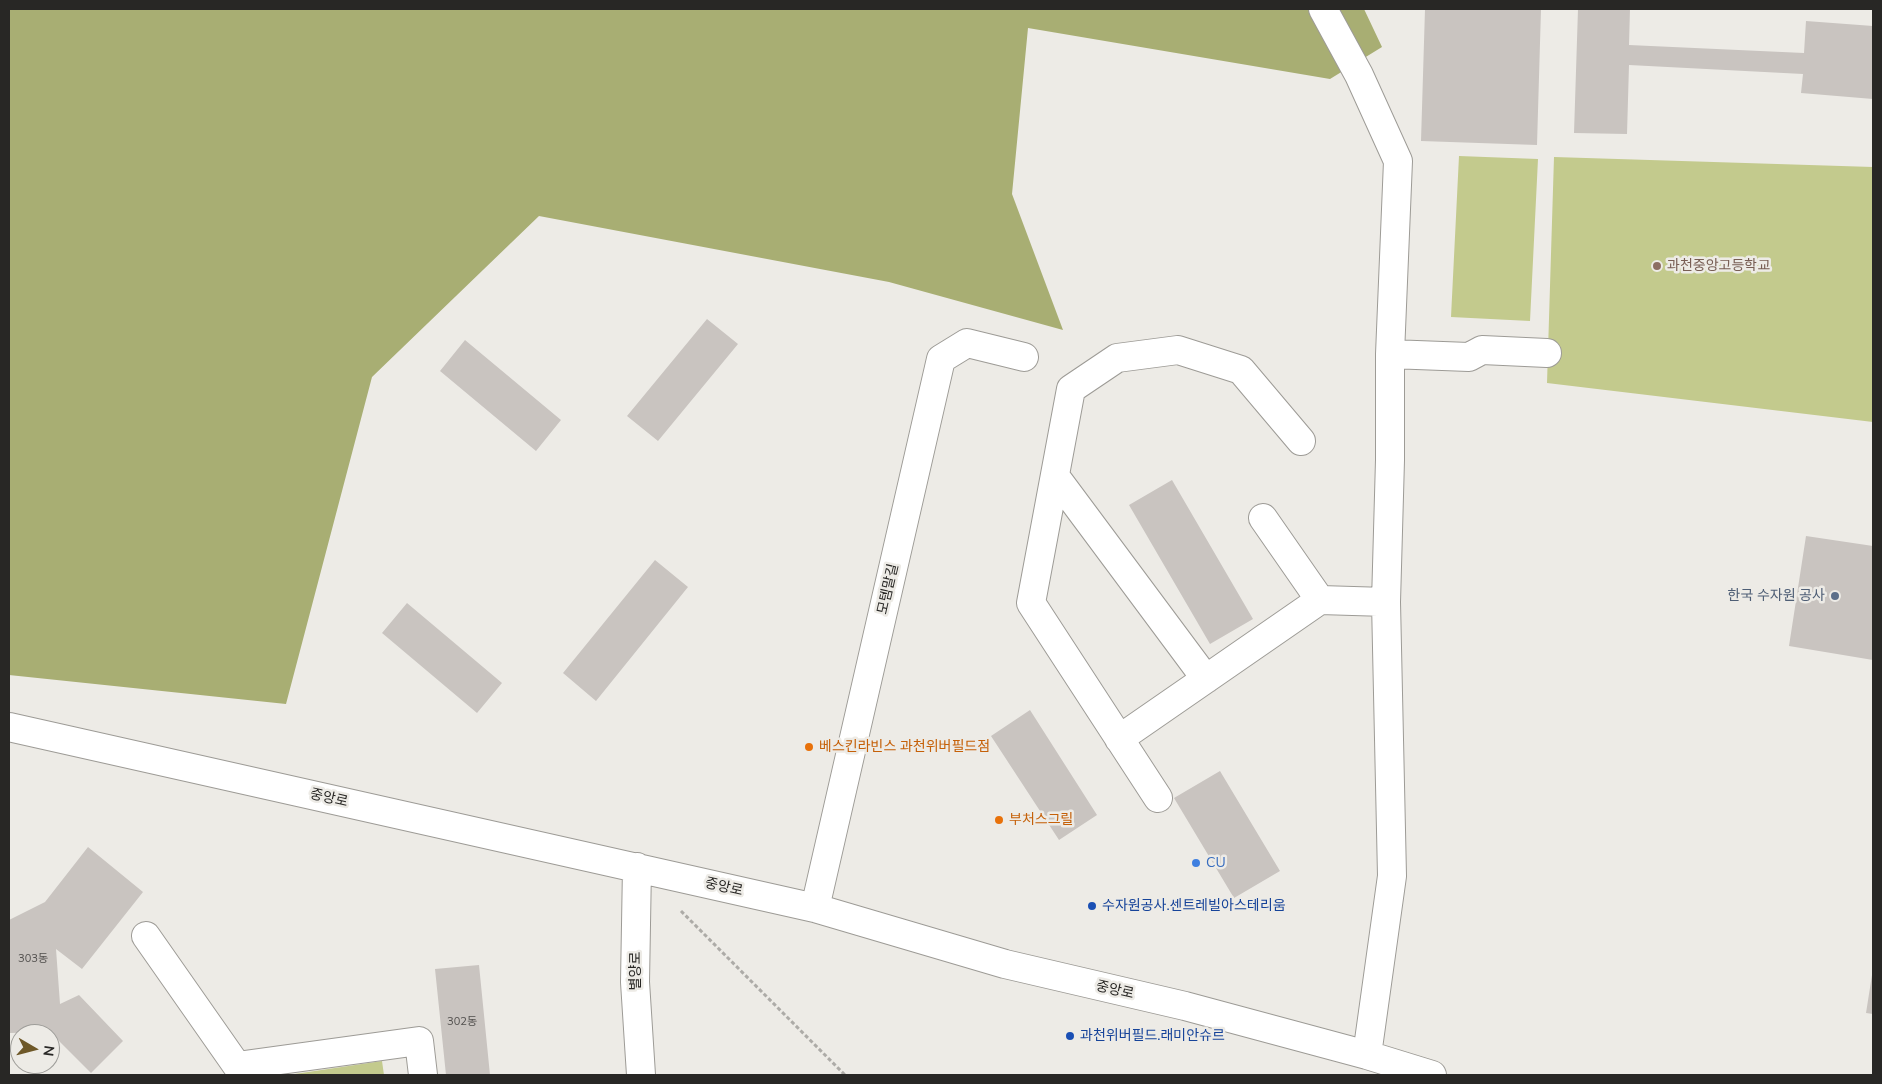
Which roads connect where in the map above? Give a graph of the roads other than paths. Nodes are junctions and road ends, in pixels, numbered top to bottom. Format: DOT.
graph roads {
  1 [pos="1323,9"];
  2 [pos="1547,353"];
  3 [pos="1390,354"];
  4 [pos="1024,358"];
  5 [pos="1301,441"];
  6 [pos="1055,476"];
  7 [pos="1263,518"];
  8 [pos="1320,600"];
  9 [pos="1386,602"];
  10 [pos="1206,679"];
  11 [pos="9,727"];
  12 [pos="1119,739"];
  13 [pos="1158,798"];
  14 [pos="637,867"];
  15 [pos="815,908"];
  16 [pos="146,936"];
  17 [pos="1367,1055"];
  18 [pos="238,1071"];
  19 [pos="424,1075"];
  20 [pos="641,1075"];
  21 [pos="1432,1075"];
  1 -- 3 [label="street"];
  2 -- 3 [label="street"];
  3 -- 9 [label="street"];
  4 -- 15 [label="street, 모템말길"];
  5 -- 6 [label="street"];
  6 -- 10 [label="street"];
  6 -- 12 [label="street"];
  7 -- 8 [label="street"];
  8 -- 9 [label="street"];
  8 -- 10 [label="street"];
  9 -- 17 [label="street"];
  10 -- 12 [label="street"];
  11 -- 14 [label="street, 중앙로"];
  12 -- 13 [label="street"];
  14 -- 15 [label="street, 중앙로"];
  14 -- 20 [label="street, 별양로"];
  15 -- 17 [label="street, 중앙로"];
  16 -- 18 [label="street"];
  17 -- 21 [label="street, 중앙로"];
  18 -- 19 [label="street"];
}
